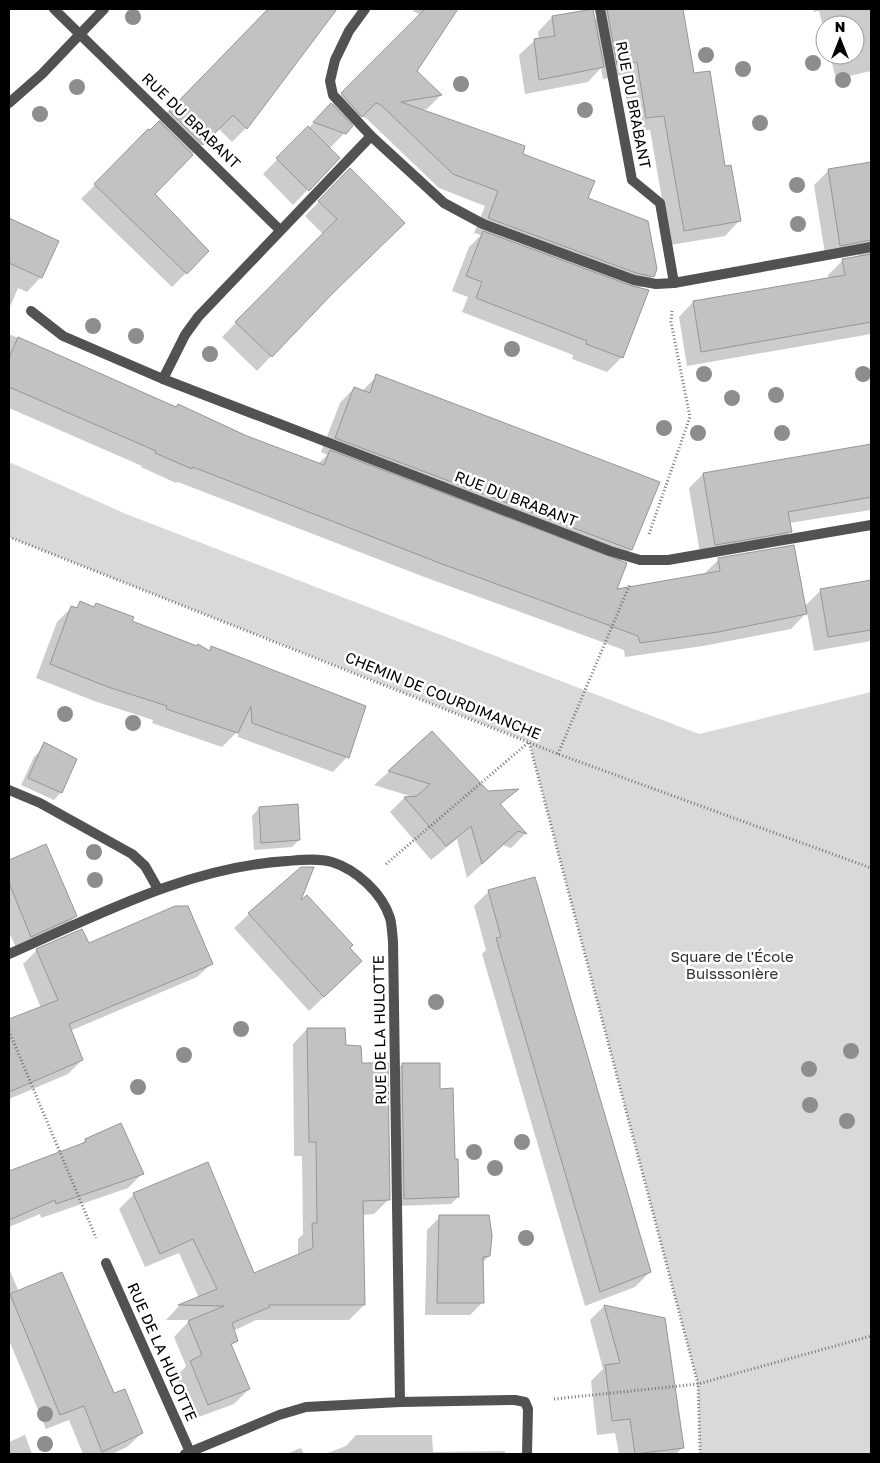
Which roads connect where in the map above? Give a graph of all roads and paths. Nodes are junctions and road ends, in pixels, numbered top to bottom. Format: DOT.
graph roads {
  1 [pos="54,9"];
  2 [pos="104,9"];
  3 [pos="365,9"];
  4 [pos="600,9"];
  5 [pos="80,35"];
  6 [pos="9,103"];
  7 [pos="371,136"];
  8 [pos="280,230"];
  9 [pos="871,246"];
  10 [pos="674,283"];
  11 [pos="32,311"];
  12 [pos="164,379"];
  13 [pos="871,525"];
  14 [pos="9,537"];
  15 [pos="640,560"];
  16 [pos="529,742"];
  17 [pos="558,754"];
  18 [pos="9,790"];
  19 [pos="871,868"];
  20 [pos="365,882"];
  21 [pos="158,889"];
  22 [pos="9,954"];
  23 [pos="9,1032"];
  24 [pos="106,1263"];
  25 [pos="871,1336"];
  26 [pos="698,1384"];
  27 [pos="400,1402"];
  28 [pos="525,1402"];
  29 [pos="188,1453"];
  30 [pos="527,1454"];
  31 [pos="700,1454"];
  1 -- 5 [label="street, RUE DU BRABANT"];
  2 -- 5 [label="street"];
  3 -- 7 [label="street"];
  4 -- 10 [label="street, RUE DU BRABANT"];
  5 -- 6 [label="street"];
  5 -- 8 [label="street, RUE DU BRABANT"];
  7 -- 8 [label="street"];
  7 -- 10 [label="street"];
  8 -- 12 [label="street"];
  9 -- 10 [label="street"];
  10 -- 15 [label="path"];
  11 -- 12 [label="street, RUE DU BRABANT"];
  12 -- 15 [label="street, RUE DU BRABANT"];
  13 -- 15 [label="street, RUE DU BRABANT"];
  14 -- 16 [label="path, CHEMIN DE COURDIMANCHE"];
  15 -- 17 [label="path"];
  16 -- 17 [label="path, CHEMIN DE COURDIMANCHE"];
  16 -- 20 [label="path"];
  16 -- 26 [label="path"];
  17 -- 19 [label="path, CHEMIN DE COURDIMANCHE"];
  18 -- 21 [label="street"];
  20 -- 21 [label="street, RUE DE LA HULOTTE"];
  20 -- 27 [label="street, RUE DE LA HULOTTE"];
  21 -- 22 [label="street, RUE DE LA HULOTTE"];
  23 -- 24 [label="path"];
  24 -- 29 [label="street, RUE DE LA HULOTTE"];
  25 -- 26 [label="path"];
  26 -- 28 [label="path"];
  26 -- 31 [label="path"];
  27 -- 28 [label="street, RUE DE LA HULOTTE"];
  27 -- 29 [label="street, RUE DE LA HULOTTE"];
  28 -- 30 [label="street"];
}
